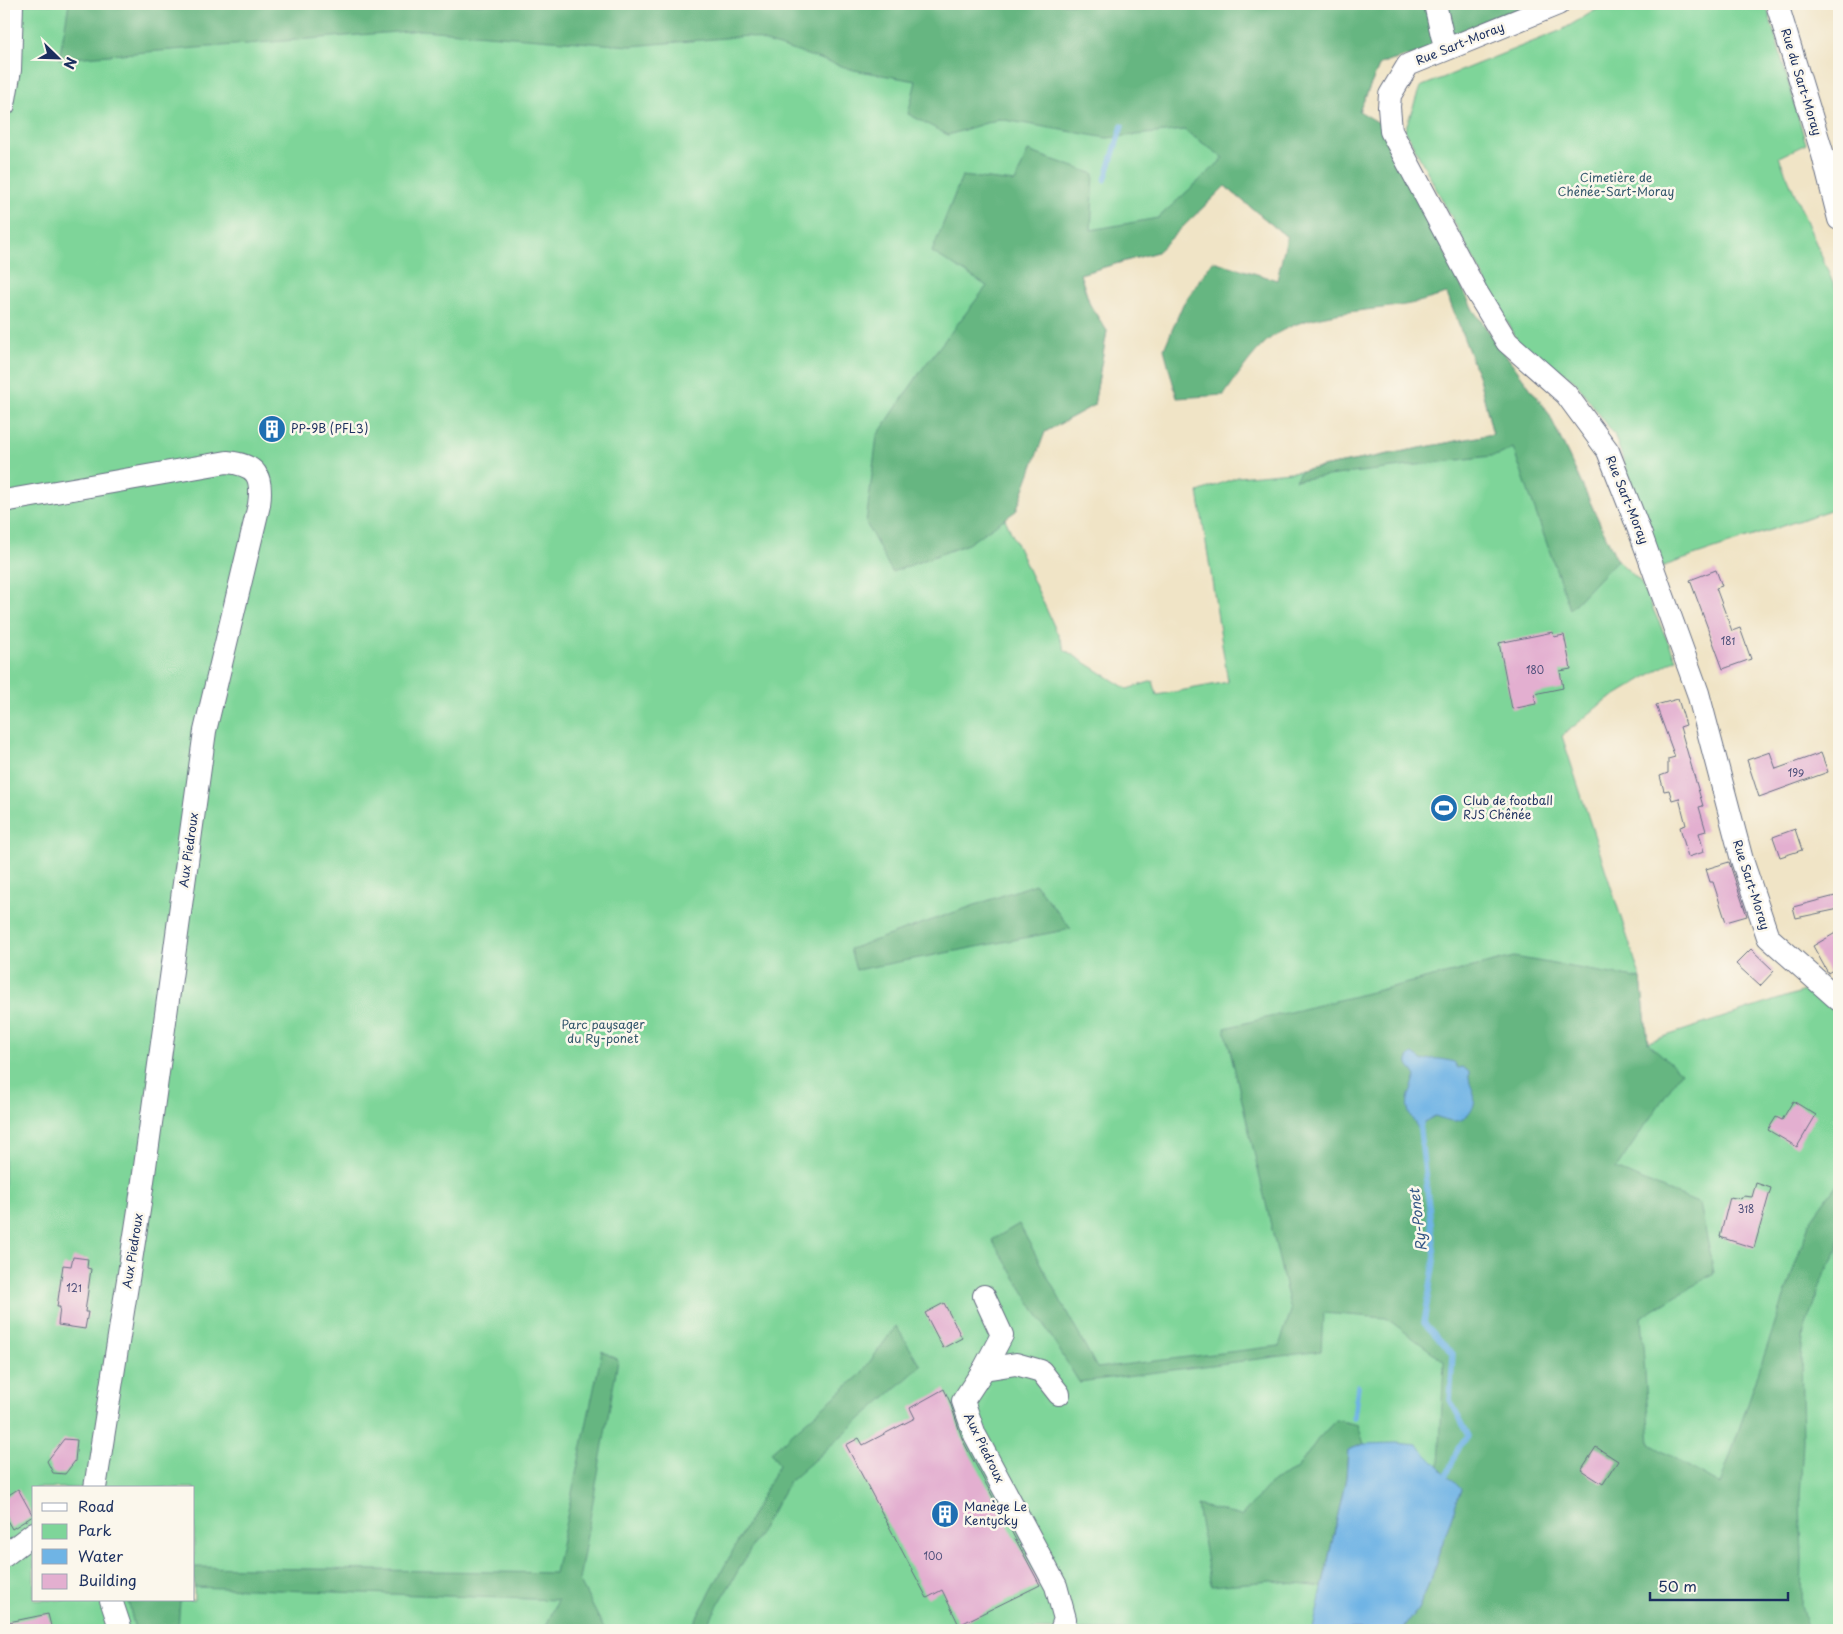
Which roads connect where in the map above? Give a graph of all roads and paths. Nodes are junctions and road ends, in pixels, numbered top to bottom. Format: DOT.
graph roads {
  1 [pos="12,4"];
  2 [pos="1435,4"];
  3 [pos="1558,4"];
  4 [pos="1777,4"];
  5 [pos="1444,41"];
  6 [pos="4,105"];
  7 [pos="1839,219"];
  8 [pos="4,501"];
  9 [pos="1839,1000"];
  10 [pos="984,1296"];
  11 [pos="984,1369"];
  12 [pos="1059,1394"];
  13 [pos="95,1486"];
  14 [pos="32,1535"];
  15 [pos="4,1556"];
  16 [pos="112,1602"];
  17 [pos="121,1630"];
  18 [pos="1061,1630"];
  1 -- 6 [label="street"];
  2 -- 5 [label="street"];
  3 -- 5 [label="street, Rue Sart-Moray"];
  4 -- 7 [label="street, Rue du Sart-Moray"];
  5 -- 9 [label="street, Rue Sart-Moray"];
  8 -- 13 [label="street, Aux Piedroux"];
  10 -- 11 [label="street, Aux Piedroux"];
  11 -- 12 [label="street"];
  11 -- 18 [label="street, Aux Piedroux"];
  14 -- 15 [label="street"];
  16 -- 17 [label="street"];
}
